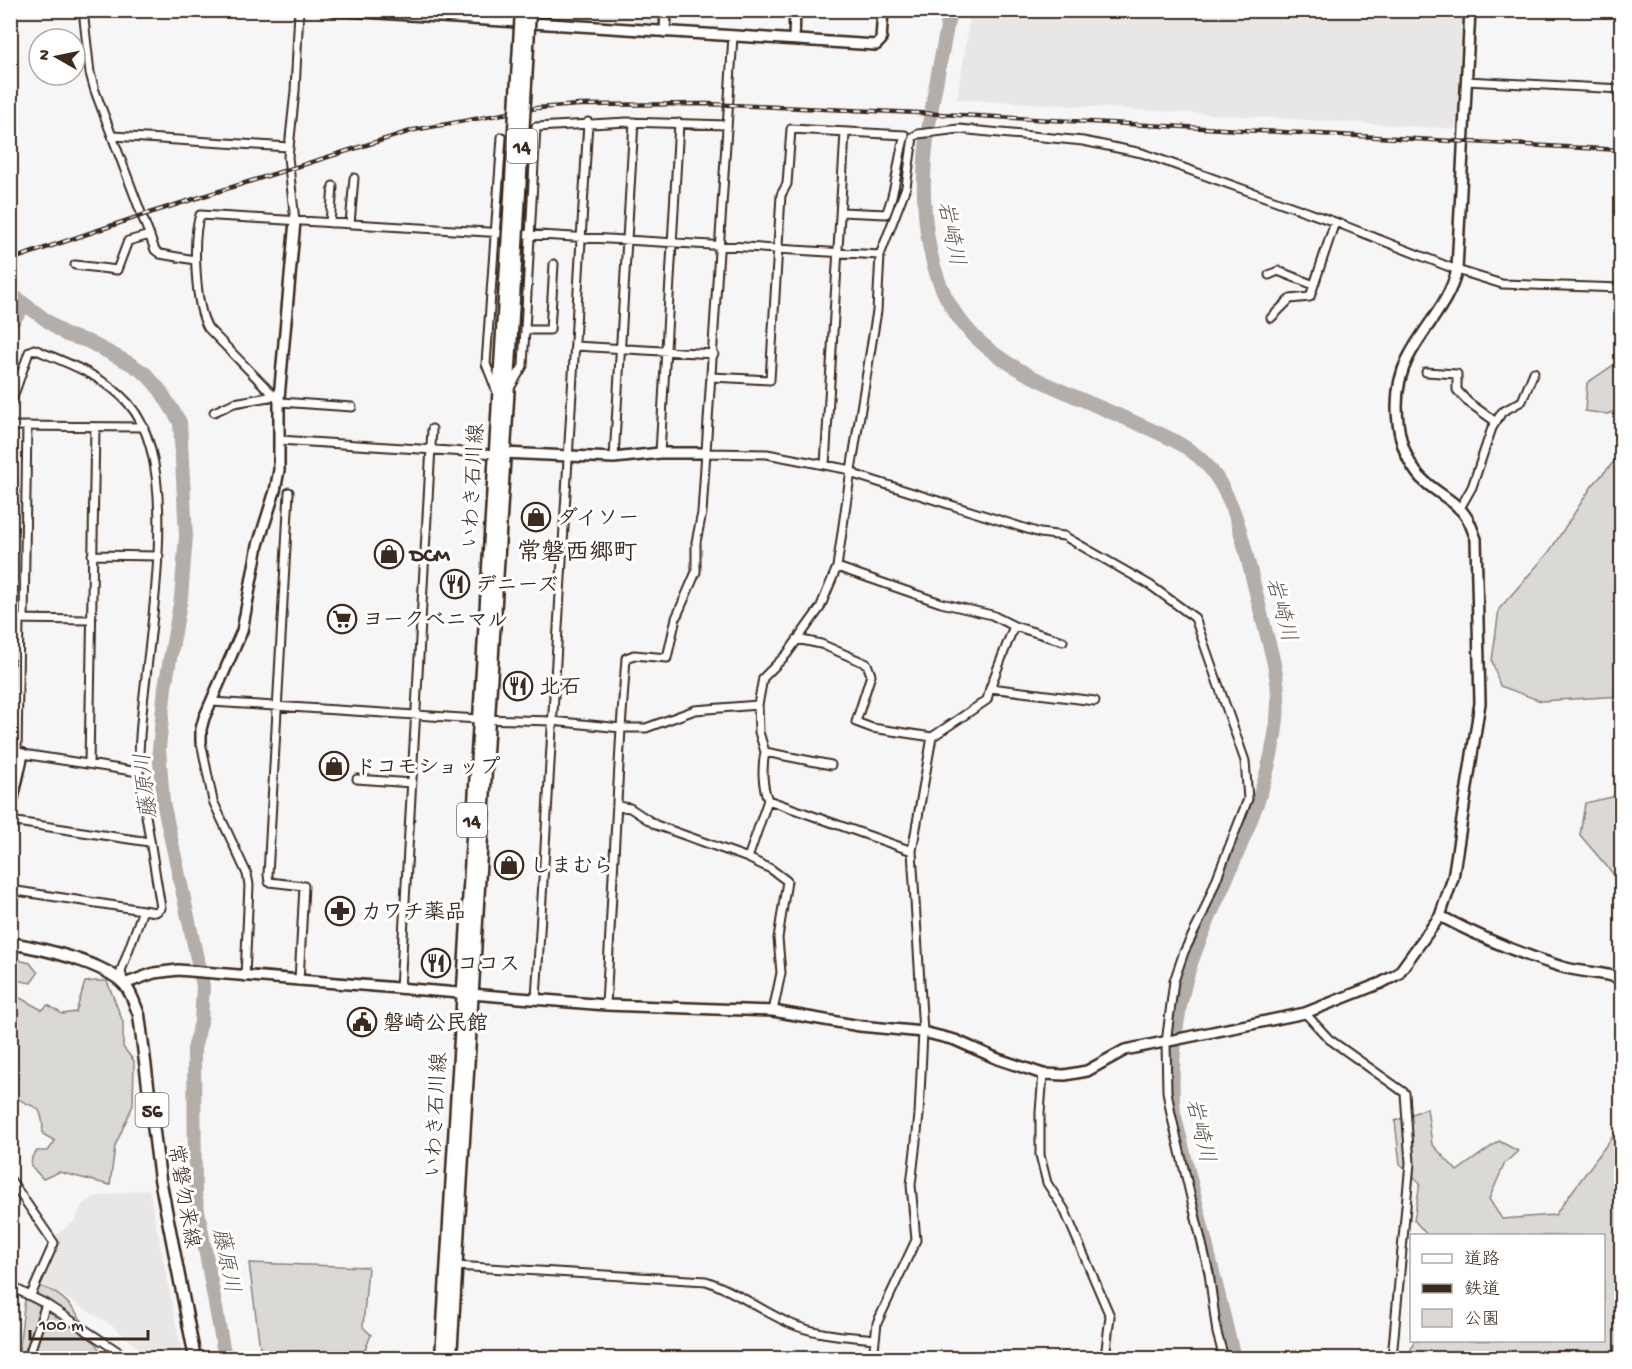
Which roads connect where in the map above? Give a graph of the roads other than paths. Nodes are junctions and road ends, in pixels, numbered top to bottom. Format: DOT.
graph roads {
  1 [pos="83,10"];
  2 [pos="299,10"];
  3 [pos="332,10"];
  4 [pos="521,10"];
  5 [pos="530,10"];
  6 [pos="666,10"];
  7 [pos="795,10"];
  8 [pos="883,10"];
  9 [pos="1470,10"];
  10 [pos="665,32"];
  11 [pos="734,36"];
  12 [pos="794,39"];
  13 [pos="1466,81"];
  14 [pos="1622,89"];
  15 [pos="588,122"];
  16 [pos="634,122"];
  17 [pos="679,123"];
  18 [pos="727,125"];
  19 [pos="845,133"];
  20 [pos="113,136"];
  21 [pos="502,137"];
  22 [pos="289,147"];
  23 [pos="354,178"];
  24 [pos="333,186"];
  25 [pos="841,212"];
  26 [pos="295,220"];
  27 [pos="1335,222"];
  28 [pos="330,223"];
  29 [pos="350,224"];
  30 [pos="496,232"];
  31 [pos="530,234"];
  32 [pos="150,235"];
  33 [pos="581,237"];
  34 [pos="627,240"];
  35 [pos="672,243"];
  36 [pos="721,246"];
  37 [pos="777,249"];
  38 [pos="839,253"];
  39 [pos="880,255"];
  40 [pos="195,260"];
  41 [pos="554,264"];
  42 [pos="75,265"];
  43 [pos="1457,270"];
  44 [pos="1269,275"];
  45 [pos="510,282"];
  46 [pos="1314,285"];
  47 [pos="1622,288"];
  48 [pos="1271,318"];
  49 [pos="525,330"];
  50 [pos="575,346"];
  51 [pos="621,348"];
  52 [pos="666,351"];
  53 [pos="714,354"];
  54 [pos="1426,372"];
  55 [pos="1533,372"];
  56 [pos="712,377"];
  57 [pos="502,392"];
  58 [pos="278,399"];
  59 [pos="10,406"];
  60 [pos="352,407"];
  61 [pos="214,412"];
  62 [pos="1496,422"];
  63 [pos="10,426"];
  64 [pos="27,426"];
  65 [pos="95,427"];
  66 [pos="144,427"];
  67 [pos="432,429"];
  68 [pos="279,440"];
  69 [pos="430,451"];
  70 [pos="660,453"];
  71 [pos="706,453"];
  72 [pos="498,454"];
  73 [pos="568,457"];
  74 [pos="614,458"];
  75 [pos="825,465"];
  76 [pos="851,470"];
  77 [pos="289,492"];
  78 [pos="1459,510"];
  79 [pos="92,555"];
  80 [pos="159,556"];
  81 [pos="837,567"];
  82 [pos="10,619"];
  83 [pos="22,619"];
  84 [pos="91,620"];
  85 [pos="1014,626"];
  86 [pos="797,639"];
  87 [pos="1063,641"];
  88 [pos="990,688"];
  89 [pos="1095,701"];
  90 [pos="212,702"];
  91 [pos="758,705"];
  92 [pos="278,706"];
  93 [pos="416,715"];
  94 [pos="483,719"];
  95 [pos="552,721"];
  96 [pos="625,728"];
  97 [pos="932,737"];
  98 [pos="201,742"];
  99 [pos="765,752"];
  100 [pos="17,753"];
  101 [pos="89,764"];
  102 [pos="831,765"];
  103 [pos="139,772"];
  104 [pos="357,779"];
  105 [pos="412,783"];
  106 [pos="768,800"];
  107 [pos="617,806"];
  108 [pos="10,812"];
  109 [pos="10,821"];
  110 [pos="149,842"];
  111 [pos="912,851"];
  112 [pos="748,858"];
  113 [pos="10,890"];
  114 [pos="143,910"];
  115 [pos="1440,916"];
  116 [pos="10,943"];
  117 [pos="245,977"];
  118 [pos="1622,979"];
  119 [pos="300,981"];
  120 [pos="124,984"];
  121 [pos="400,990"];
  122 [pos="462,994"];
  123 [pos="474,994"];
  124 [pos="536,999"];
  125 [pos="606,1005"];
  126 [pos="773,1011"];
  127 [pos="1305,1013"];
  128 [pos="923,1032"];
  129 [pos="1168,1042"];
  130 [pos="1043,1074"];
  131 [pos="10,1179"];
  132 [pos="451,1265"];
  133 [pos="10,1286"];
  134 [pos="31,1295"];
  135 [pos="46,1304"];
  136 [pos="875,1339"];
  137 [pos="28,1359"];
  138 [pos="128,1359"];
  139 [pos="195,1359"];
  140 [pos="441,1359"];
  141 [pos="451,1359"];
  142 [pos="873,1359"];
  143 [pos="1105,1359"];
  144 [pos="1224,1359"];
  145 [pos="1392,1359"];
  1 -- 20 [label="street"];
  2 -- 22 [label="street"];
  3 -- 10 [label="street"];
  4 -- 45 [label="main road, いわき石川線 / 14, bridge"];
  5 -- 45 [label="main road, いわき石川線 / 14, bridge"];
  6 -- 10 [label="street"];
  7 -- 12 [label="street"];
  8 -- 12 [label="street"];
  9 -- 13 [label="street"];
  10 -- 11 [label="street"];
  11 -- 12 [label="street"];
  11 -- 18 [label="street"];
  13 -- 14 [label="street"];
  13 -- 43 [label="street"];
  15 -- 16 [label="street"];
  15 -- 31 [label="street"];
  15 -- 33 [label="street"];
  16 -- 17 [label="street"];
  16 -- 34 [label="street"];
  17 -- 18 [label="street"];
  17 -- 35 [label="street"];
  18 -- 36 [label="street"];
  19 -- 25 [label="street"];
  19 -- 25 [label="street"];
  19 -- 37 [label="street"];
  20 -- 22 [label="street"];
  20 -- 32 [label="street"];
  21 -- 30 [label="street"];
  22 -- 26 [label="street"];
  23 -- 29 [label="street"];
  24 -- 28 [label="street"];
  25 -- 38 [label="street"];
  26 -- 28 [label="street"];
  26 -- 40 [label="street"];
  26 -- 58 [label="street"];
  27 -- 39 [label="street"];
  27 -- 43 [label="street"];
  27 -- 46 [label="street"];
  28 -- 29 [label="street"];
  29 -- 30 [label="street"];
  30 -- 31 [label="street"];
  30 -- 57 [label="street"];
  31 -- 33 [label="street"];
  31 -- 49 [label="street"];
  32 -- 40 [label="street"];
  32 -- 42 [label="street"];
  33 -- 34 [label="street"];
  33 -- 50 [label="street"];
  34 -- 35 [label="street"];
  34 -- 51 [label="street"];
  35 -- 36 [label="street"];
  35 -- 52 [label="street"];
  36 -- 37 [label="street"];
  36 -- 53 [label="street"];
  37 -- 38 [label="street"];
  37 -- 56 [label="street"];
  38 -- 39 [label="street"];
  38 -- 75 [label="street"];
  39 -- 76 [label="street"];
  40 -- 58 [label="street"];
  41 -- 49 [label="street"];
  43 -- 47 [label="street"];
  43 -- 78 [label="street"];
  44 -- 46 [label="street"];
  45 -- 57 [label="main road, いわき石川線 / 14"];
  46 -- 48 [label="street"];
  49 -- 57 [label="street"];
  50 -- 51 [label="street"];
  50 -- 73 [label="street"];
  51 -- 52 [label="street"];
  51 -- 74 [label="street"];
  52 -- 53 [label="street"];
  52 -- 70 [label="street"];
  53 -- 56 [label="street"];
  54 -- 62 [label="street"];
  55 -- 62 [label="street"];
  56 -- 71 [label="street"];
  57 -- 72 [label="main road, いわき石川線 / 14"];
  58 -- 60 [label="street"];
  58 -- 61 [label="street"];
  58 -- 68 [label="street"];
  59 -- 66 [label="street"];
  62 -- 78 [label="street"];
  63 -- 64 [label="street"];
  64 -- 65 [label="street"];
  64 -- 83 [label="street"];
  65 -- 66 [label="street"];
  65 -- 79 [label="street"];
  66 -- 80 [label="street"];
  67 -- 69 [label="street"];
  68 -- 69 [label="street"];
  68 -- 90 [label="street"];
  69 -- 72 [label="street"];
  69 -- 93 [label="street"];
  70 -- 71 [label="street"];
  70 -- 74 [label="street"];
  71 -- 75 [label="street"];
  71 -- 96 [label="street"];
  72 -- 73 [label="street"];
  72 -- 94 [label="main road, いわき石川線 / 14"];
  73 -- 74 [label="street"];
  73 -- 95 [label="street"];
  75 -- 76 [label="street"];
  76 -- 81 [label="street"];
  76 -- 129 [label="street"];
  77 -- 92 [label="street"];
  78 -- 115 [label="street"];
  79 -- 80 [label="street"];
  79 -- 84 [label="street"];
  80 -- 103 [label="street"];
  81 -- 85 [label="street"];
  81 -- 86 [label="street"];
  82 -- 83 [label="street"];
  83 -- 84 [label="street"];
  83 -- 100 [label="street"];
  84 -- 101 [label="street"];
  85 -- 87 [label="street"];
  85 -- 88 [label="street"];
  86 -- 91 [label="street"];
  86 -- 97 [label="street"];
  88 -- 89 [label="street"];
  88 -- 97 [label="street"];
  90 -- 92 [label="street"];
  90 -- 98 [label="street"];
  91 -- 96 [label="street"];
  91 -- 99 [label="street"];
  92 -- 93 [label="street"];
  92 -- 119 [label="street"];
  93 -- 94 [label="street"];
  93 -- 105 [label="street"];
  94 -- 95 [label="street"];
  94 -- 122 [label="main road, いわき石川線 / 14"];
  94 -- 123 [label="main road, いわき石川線 / 14"];
  95 -- 96 [label="street"];
  95 -- 124 [label="street"];
  96 -- 107 [label="street"];
  97 -- 111 [label="street"];
  98 -- 117 [label="street"];
  99 -- 102 [label="street"];
  99 -- 106 [label="street"];
  100 -- 101 [label="street"];
  100 -- 108 [label="street"];
  101 -- 103 [label="street"];
  103 -- 110 [label="street"];
  104 -- 105 [label="street"];
  105 -- 121 [label="street"];
  106 -- 111 [label="street"];
  106 -- 112 [label="street"];
  107 -- 112 [label="street"];
  107 -- 125 [label="street"];
  109 -- 110 [label="street"];
  110 -- 114 [label="street"];
  111 -- 128 [label="street"];
  112 -- 126 [label="street"];
  113 -- 114 [label="street"];
  114 -- 120 [label="street"];
  115 -- 118 [label="street"];
  115 -- 127 [label="street"];
  116 -- 120 [label="main road"];
  117 -- 119 [label="street"];
  117 -- 120 [label="street"];
  119 -- 121 [label="street"];
  120 -- 139 [label="main road, 常磐勿来線 / 56"];
  121 -- 122 [label="street"];
  122 -- 123 [label="street"];
  122 -- 132 [label="main road, いわき石川線 / 14"];
  123 -- 124 [label="street"];
  123 -- 132 [label="main road, いわき石川線 / 14"];
  124 -- 125 [label="street"];
  125 -- 126 [label="street"];
  126 -- 128 [label="street"];
  127 -- 129 [label="street"];
  127 -- 145 [label="street"];
  128 -- 130 [label="street"];
  128 -- 136 [label="street"];
  129 -- 130 [label="street"];
  129 -- 144 [label="street"];
  130 -- 143 [label="street"];
  131 -- 134 [label="street"];
  132 -- 136 [label="street"];
  132 -- 140 [label="main road, いわき石川線 / 14"];
  132 -- 141 [label="main road, いわき石川線 / 14"];
  133 -- 134 [label="street"];
  134 -- 135 [label="street"];
  135 -- 137 [label="street"];
  135 -- 138 [label="street"];
  136 -- 142 [label="street"];
}
